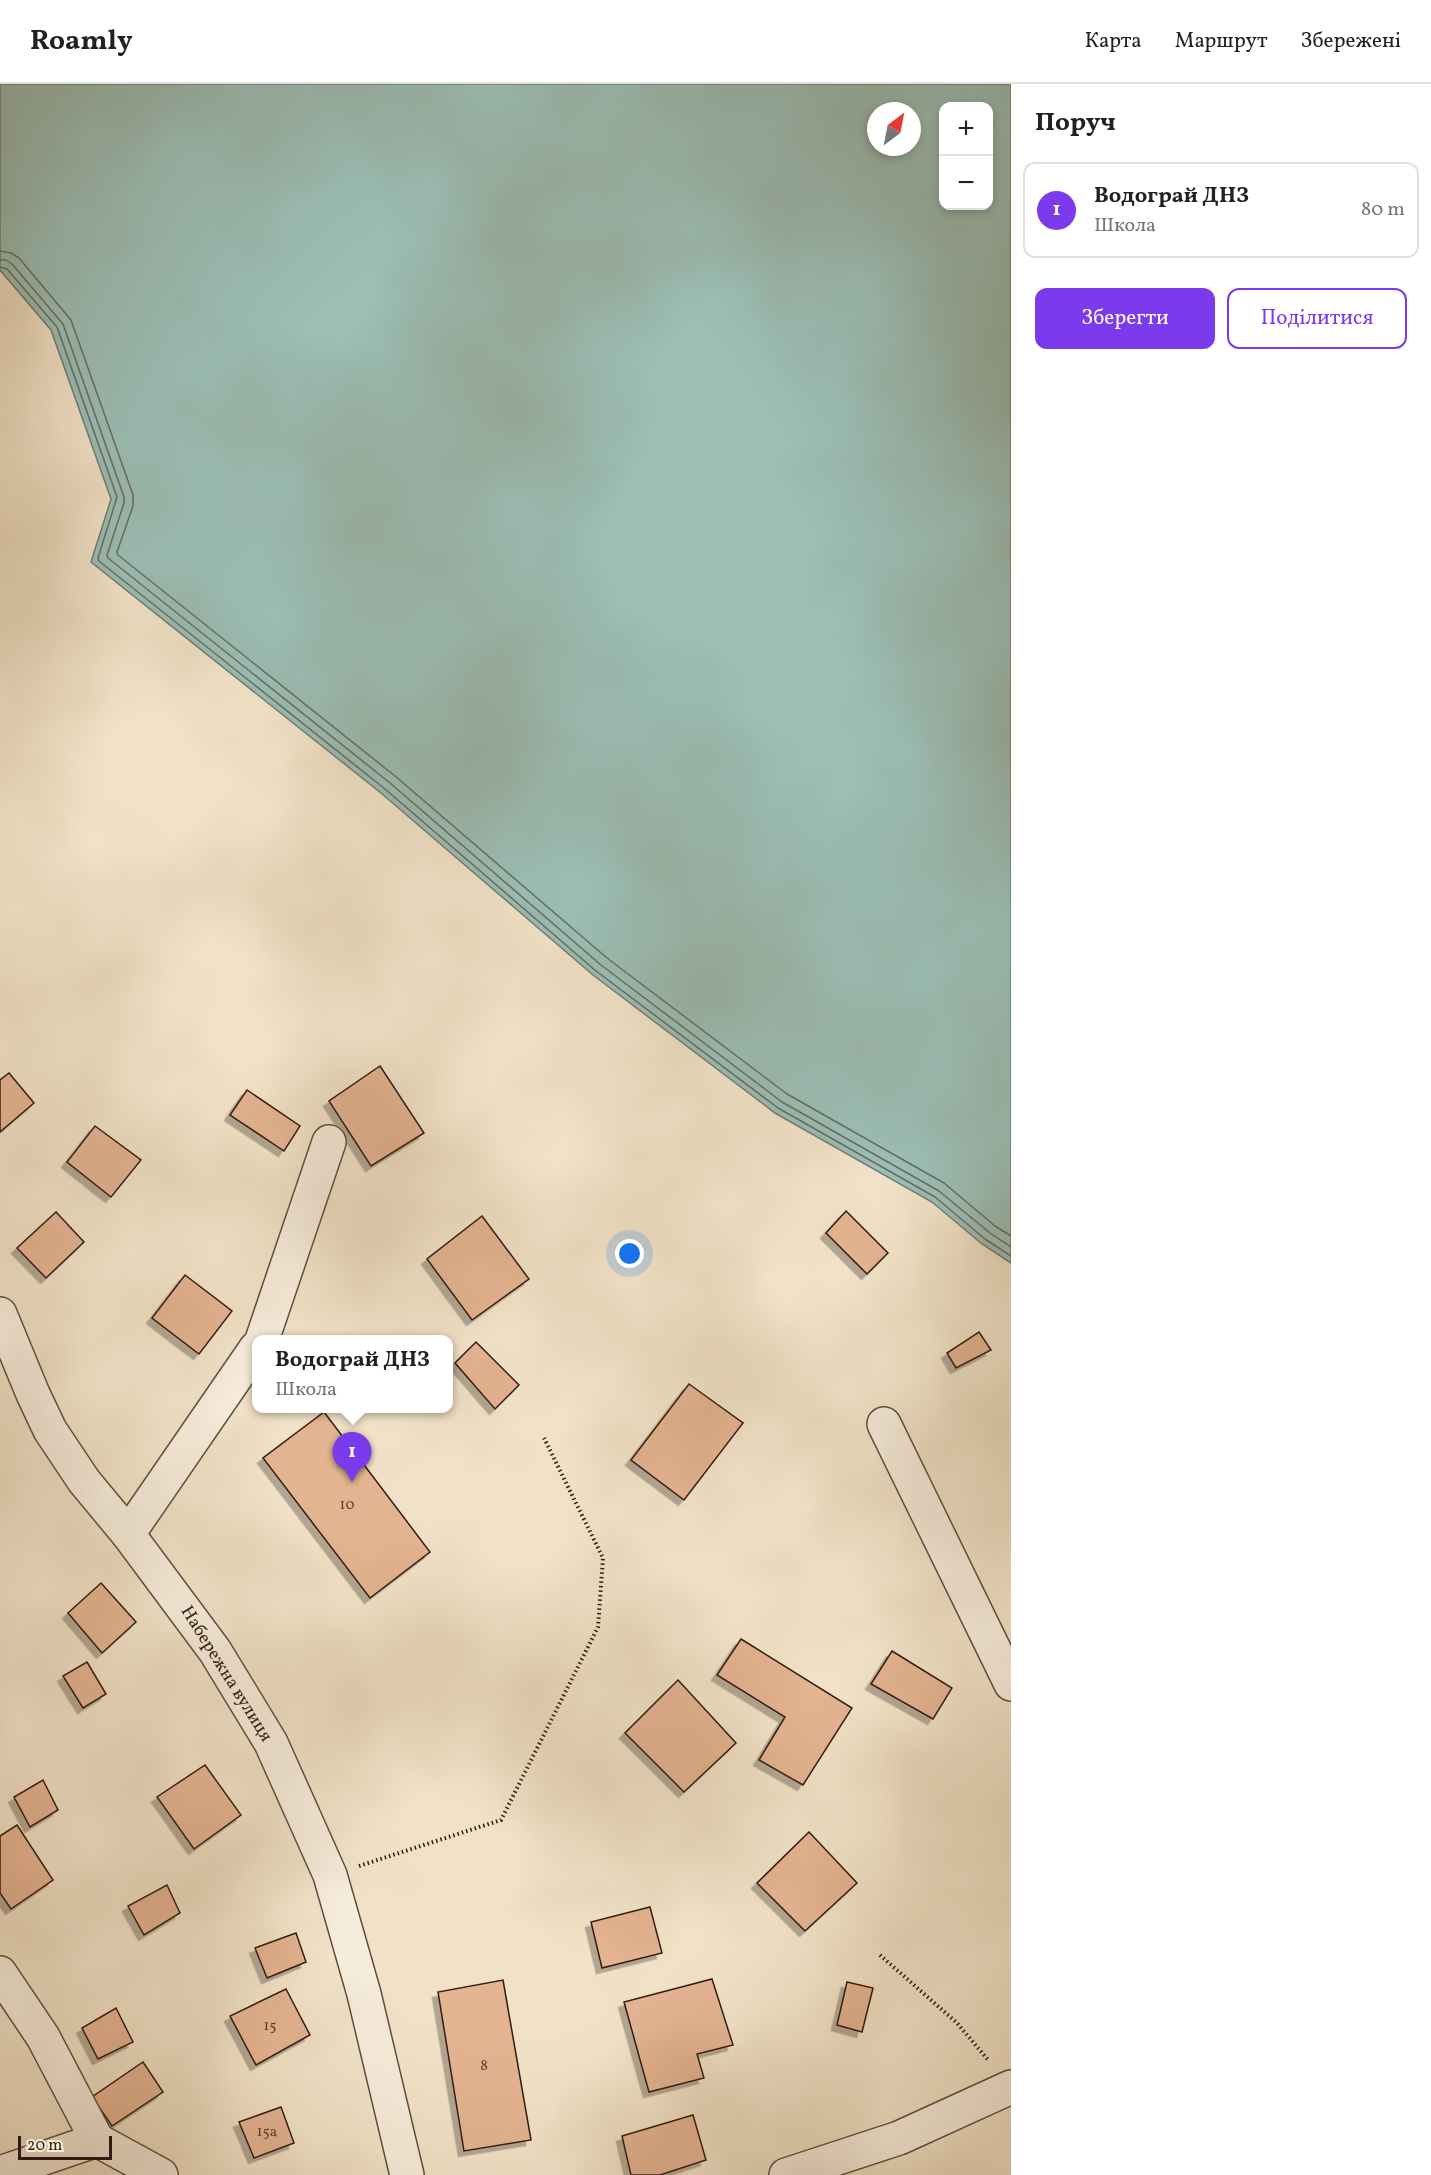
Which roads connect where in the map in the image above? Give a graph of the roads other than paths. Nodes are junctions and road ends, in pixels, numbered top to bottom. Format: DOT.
graph roads {
  1 [pos="329,1142"];
  2 [pos="0,1314"];
  3 [pos="264,1335"];
  4 [pos="252,1354"];
  5 [pos="884,1424"];
  6 [pos="128,1534"];
  7 [pos="1011,1684"];
  8 [pos="0,1972"];
  9 [pos="1001,2075"];
  10 [pos="98,2140"];
  11 [pos="0,2173"];
  12 [pos="161,2175"];
  13 [pos="407,2175"];
  14 [pos="786,2175"];
  1 -- 3 [label="street"];
  2 -- 6 [label="street, Набережна вулиця"];
  4 -- 6 [label="street"];
  5 -- 7 [label="street"];
  6 -- 13 [label="street, Набережна вулиця"];
  8 -- 10 [label="street"];
  9 -- 14 [label="street"];
  10 -- 11 [label="street"];
  10 -- 12 [label="street"];
}
